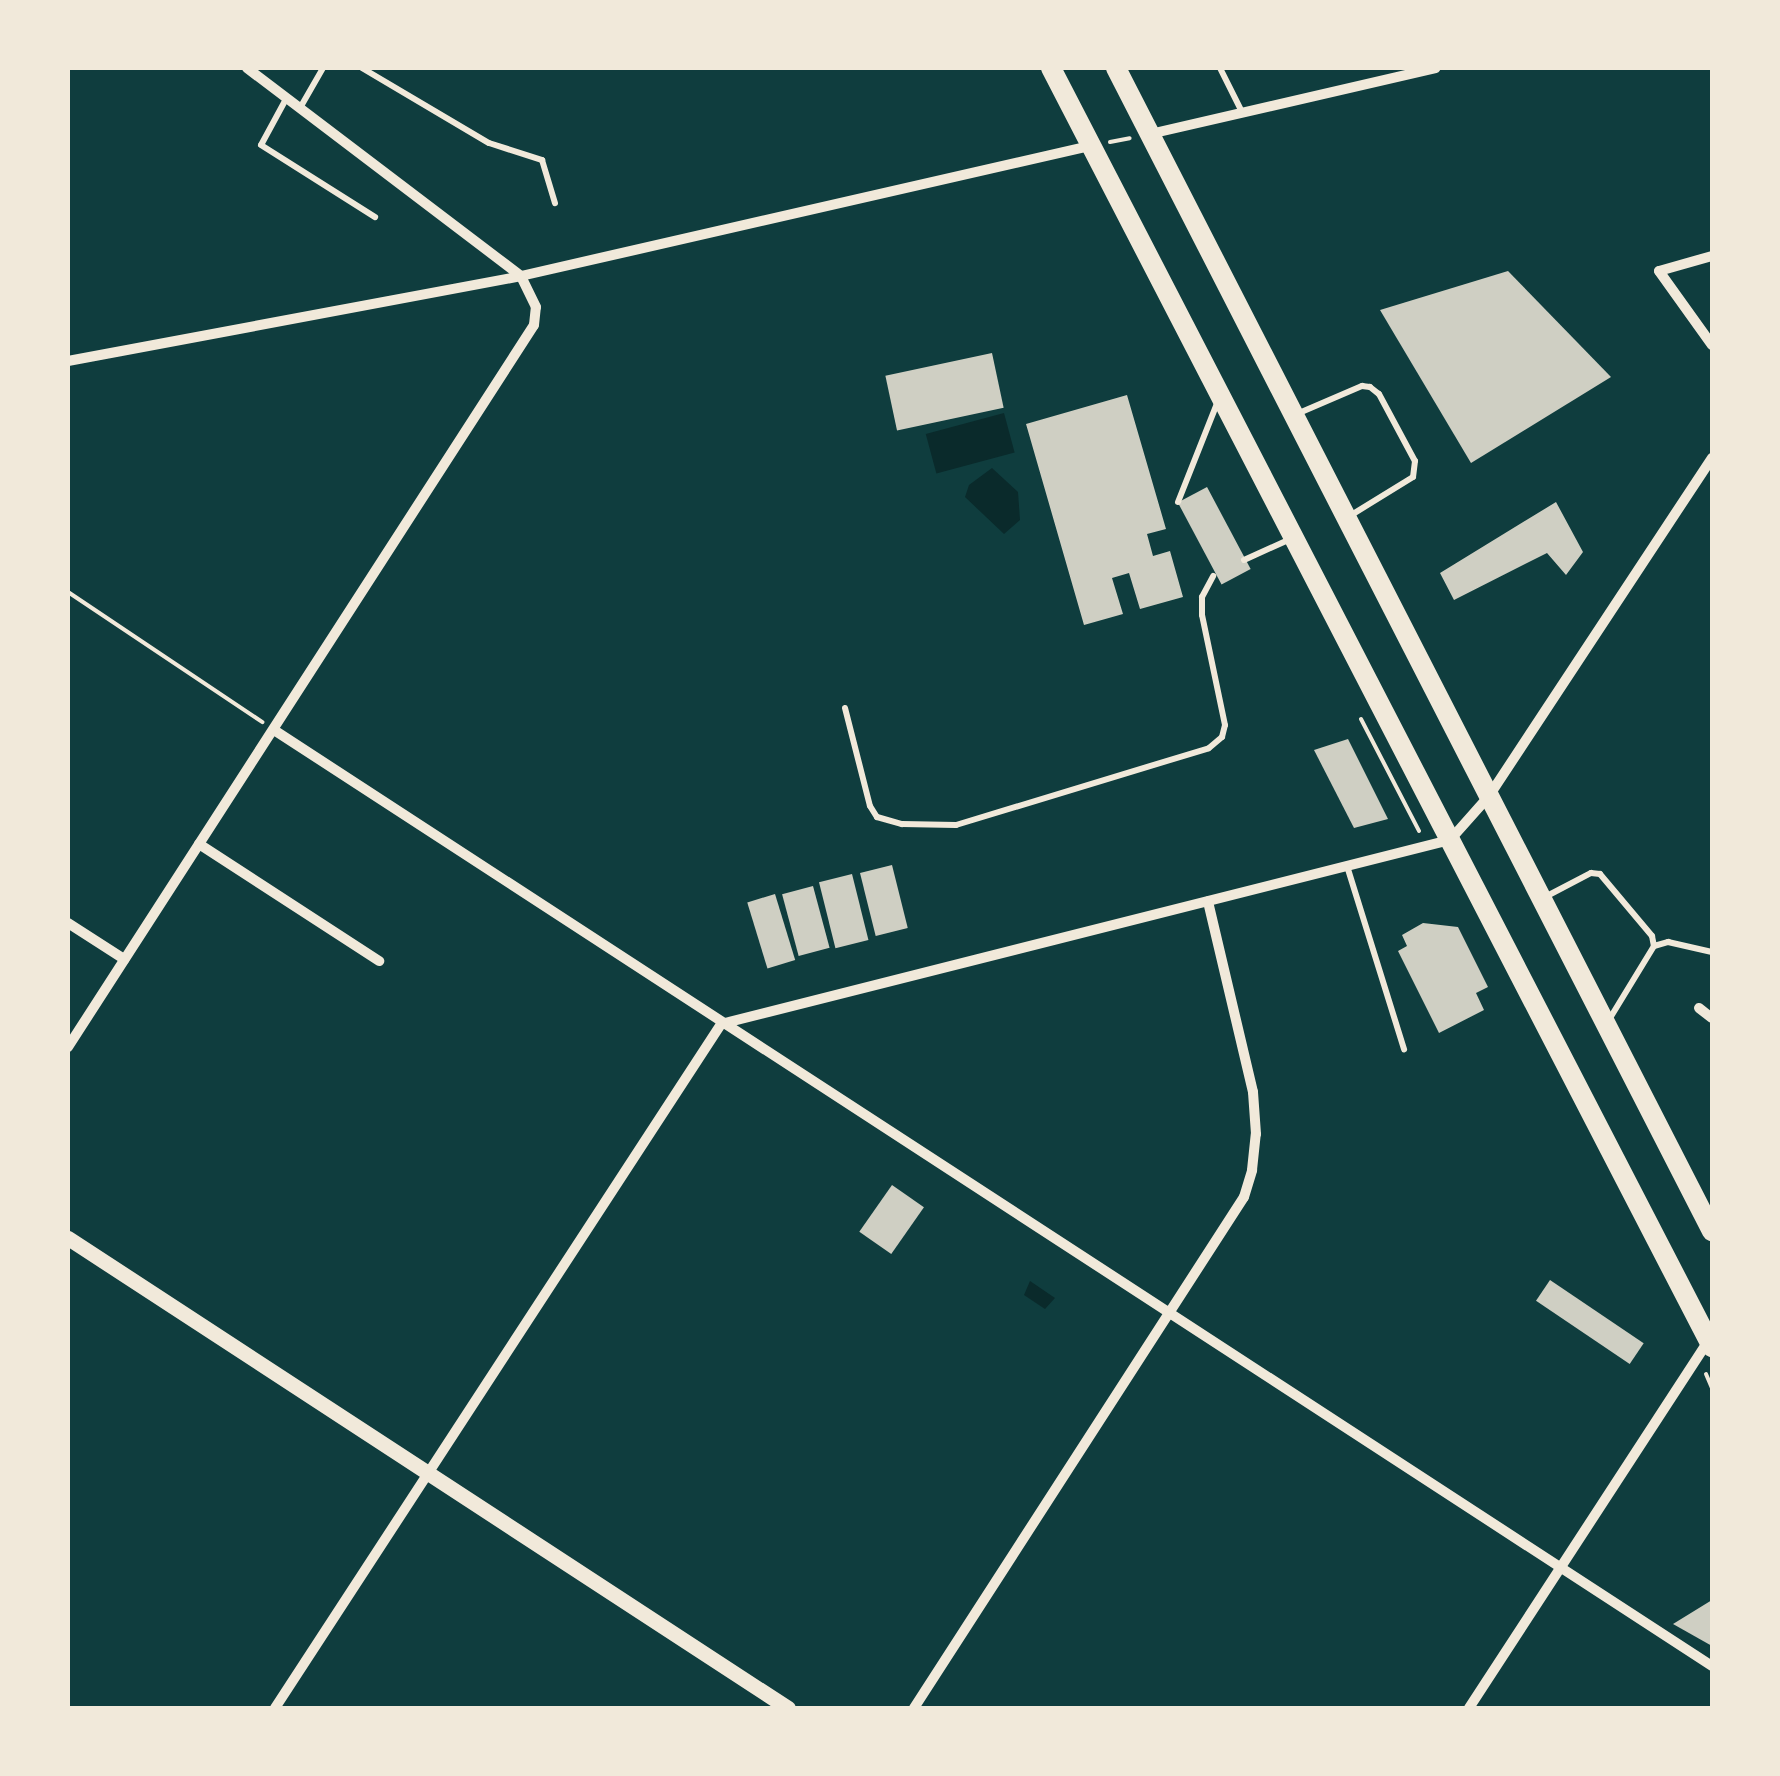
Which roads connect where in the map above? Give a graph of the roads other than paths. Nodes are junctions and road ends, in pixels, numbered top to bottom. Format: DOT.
graph roads {
  1 [pos="247,68"];
  2 [pos="323,68"];
  3 [pos="362,68"];
  4 [pos="1051,68"];
  5 [pos="1116,68"];
  6 [pos="1220,68"];
  7 [pos="1435,68"];
  8 [pos="286,99"];
  9 [pos="299,109"];
  10 [pos="1242,113"];
  11 [pos="1150,134"];
  12 [pos="1091,145"];
  13 [pos="555,203"];
  14 [pos="376,217"];
  15 [pos="1712,256"];
  16 [pos="521,276"];
  17 [pos="1712,345"];
  18 [pos="68,361"];
  19 [pos="1221,396"];
  20 [pos="1294,415"];
  21 [pos="1712,458"];
  22 [pos="1178,502"];
  23 [pos="1347,518"];
  24 [pos="1294,538"];
  25 [pos="1244,560"];
  26 [pos="1213,576"];
  27 [pos="845,708"];
  28 [pos="274,730"];
  29 [pos="1490,796"];
  30 [pos="1450,840"];
  31 [pos="199,844"];
  32 [pos="1348,866"];
  33 [pos="1542,898"];
  34 [pos="1208,901"];
  35 [pos="68,923"];
  36 [pos="1654,946"];
  37 [pos="1712,952"];
  38 [pos="124,959"];
  39 [pos="379,961"];
  40 [pos="1698,1008"];
  41 [pos="1712,1018"];
  42 [pos="721,1024"];
  43 [pos="1606,1024"];
  44 [pos="68,1046"];
  45 [pos="1404,1050"];
  46 [pos="1712,1231"];
  47 [pos="68,1238"];
  48 [pos="1170,1314"];
  49 [pos="1710,1344"];
  50 [pos="428,1473"];
  51 [pos="1560,1569"];
  52 [pos="1712,1666"];
  53 [pos="275,1708"];
  54 [pos="788,1708"];
  55 [pos="914,1708"];
  56 [pos="1469,1708"];
  1 -- 8 [label="street"];
  2 -- 9 [label="lane"];
  3 -- 13 [label="lane"];
  4 -- 12 [label="highway"];
  5 -- 11 [label="highway"];
  6 -- 10 [label="lane"];
  7 -- 10 [label="street"];
  8 -- 9 [label="street"];
  8 -- 14 [label="lane"];
  9 -- 16 [label="street"];
  10 -- 11 [label="street"];
  11 -- 20 [label="highway"];
  12 -- 16 [label="street"];
  12 -- 19 [label="highway"];
  15 -- 17 [label="street"];
  16 -- 18 [label="street"];
  16 -- 28 [label="street"];
  19 -- 22 [label="lane"];
  19 -- 24 [label="highway"];
  20 -- 23 [label="highway"];
  20 -- 23 [label="lane"];
  21 -- 29 [label="street"];
  23 -- 29 [label="highway"];
  24 -- 25 [label="lane"];
  24 -- 30 [label="highway"];
  26 -- 27 [label="lane"];
  28 -- 31 [label="street"];
  28 -- 42 [label="street"];
  29 -- 30 [label="street"];
  29 -- 33 [label="highway"];
  30 -- 32 [label="street"];
  30 -- 49 [label="highway"];
  31 -- 38 [label="street"];
  31 -- 39 [label="street"];
  32 -- 34 [label="street"];
  32 -- 45 [label="lane"];
  33 -- 36 [label="lane"];
  33 -- 43 [label="highway"];
  34 -- 42 [label="street"];
  34 -- 48 [label="street"];
  35 -- 38 [label="street"];
  36 -- 37 [label="lane"];
  36 -- 43 [label="lane"];
  38 -- 44 [label="street"];
  40 -- 41 [label="street"];
  42 -- 48 [label="street"];
  42 -- 50 [label="street"];
  43 -- 46 [label="highway"];
  47 -- 50 [label="street"];
  48 -- 51 [label="street"];
  48 -- 55 [label="street"];
  49 -- 51 [label="street"];
  50 -- 53 [label="street"];
  50 -- 54 [label="street"];
  51 -- 52 [label="street"];
  51 -- 56 [label="street"];
}
